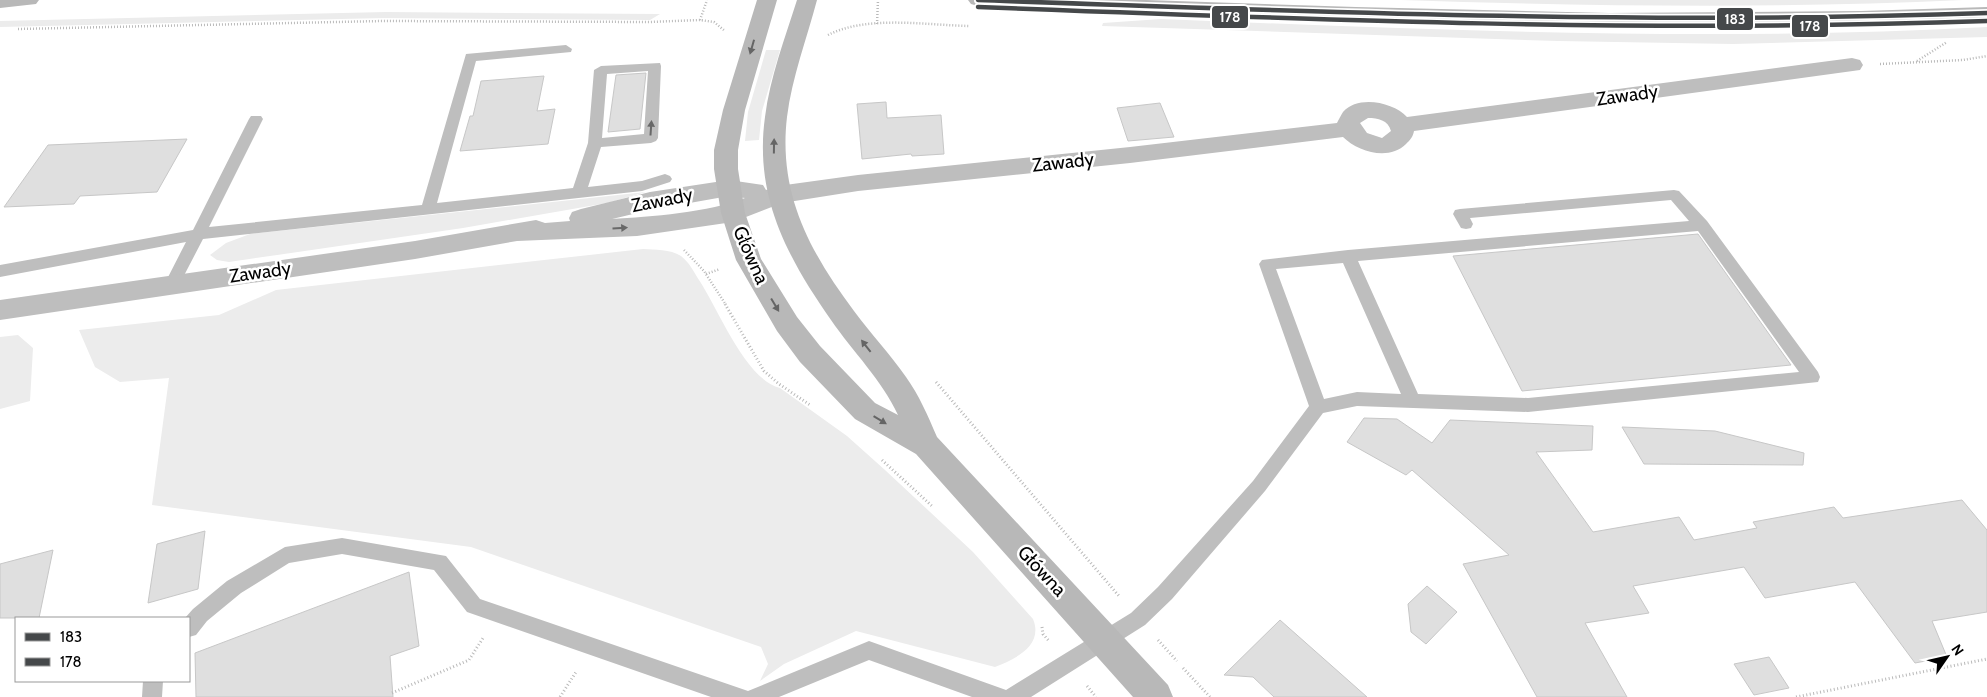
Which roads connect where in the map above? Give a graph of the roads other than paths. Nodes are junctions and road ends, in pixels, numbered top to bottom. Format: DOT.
graph roads {
  1 [pos="29,0"];
  2 [pos="766,0"];
  3 [pos="807,0"];
  4 [pos="978,0"];
  5 [pos="0,2"];
  6 [pos="1987,13"];
  7 [pos="566,49"];
  8 [pos="1852,65"];
  9 [pos="256,119"];
  10 [pos="1402,125"];
  11 [pos="1348,129"];
  12 [pos="595,143"];
  13 [pos="665,179"];
  14 [pos="579,193"];
  15 [pos="646,193"];
  16 [pos="778,194"];
  17 [pos="731,200"];
  18 [pos="428,210"];
  19 [pos="1466,224"];
  20 [pos="1702,225"];
  21 [pos="519,233"];
  22 [pos="198,234"];
  23 [pos="1348,256"];
  24 [pos="0,271"];
  25 [pos="172,285"];
  26 [pos="0,310"];
  27 [pos="1413,402"];
  28 [pos="1318,407"];
  29 [pos="926,446"];
  30 [pos="190,627"];
  31 [pos="1106,641"];
  32 [pos="153,682"];
  33 [pos="152,697"];
  34 [pos="740,697"];
  35 [pos="755,697"];
  36 [pos="999,697"];
  37 [pos="1012,697"];
  38 [pos="1156,697"];
  1 -- 5 [label="street"];
  2 -- 17 [label="street, Główna, one-way"];
  16 -- 3 [label="street, Główna, one-way"];
  4 -- 6 [label="street"];
  7 -- 18 [label="lane"];
  8 -- 10 [label="street, Zawady"];
  9 -- 22 [label="lane"];
  10 -- 11 [label="street"];
  10 -- 11 [label="street"];
  11 -- 16 [label="street, Zawady"];
  12 -- 12 [label="lane, one-way"];
  12 -- 14 [label="lane"];
  13 -- 15 [label="lane"];
  14 -- 15 [label="lane"];
  14 -- 18 [label="lane"];
  15 -- 17 [label="street, Zawady"];
  15 -- 21 [label="street, Zawady"];
  16 -- 17 [label="street, Zawady"];
  29 -- 16 [label="street, Główna, one-way"];
  21 -- 17 [label="street, Zawady, one-way"];
  17 -- 29 [label="street, Główna, one-way"];
  18 -- 22 [label="lane"];
  19 -- 20 [label="lane"];
  20 -- 23 [label="lane"];
  20 -- 27 [label="lane"];
  21 -- 25 [label="street, Zawady"];
  22 -- 24 [label="lane"];
  22 -- 25 [label="lane"];
  23 -- 27 [label="lane"];
  23 -- 28 [label="lane"];
  25 -- 26 [label="street, Zawady"];
  27 -- 28 [label="lane"];
  28 -- 31 [label="lane"];
  29 -- 31 [label="street, Główna"];
  30 -- 34 [label="lane"];
  31 -- 37 [label="lane"];
  31 -- 38 [label="street, Główna"];
  32 -- 33 [label="lane"];
  35 -- 36 [label="lane"];
}
